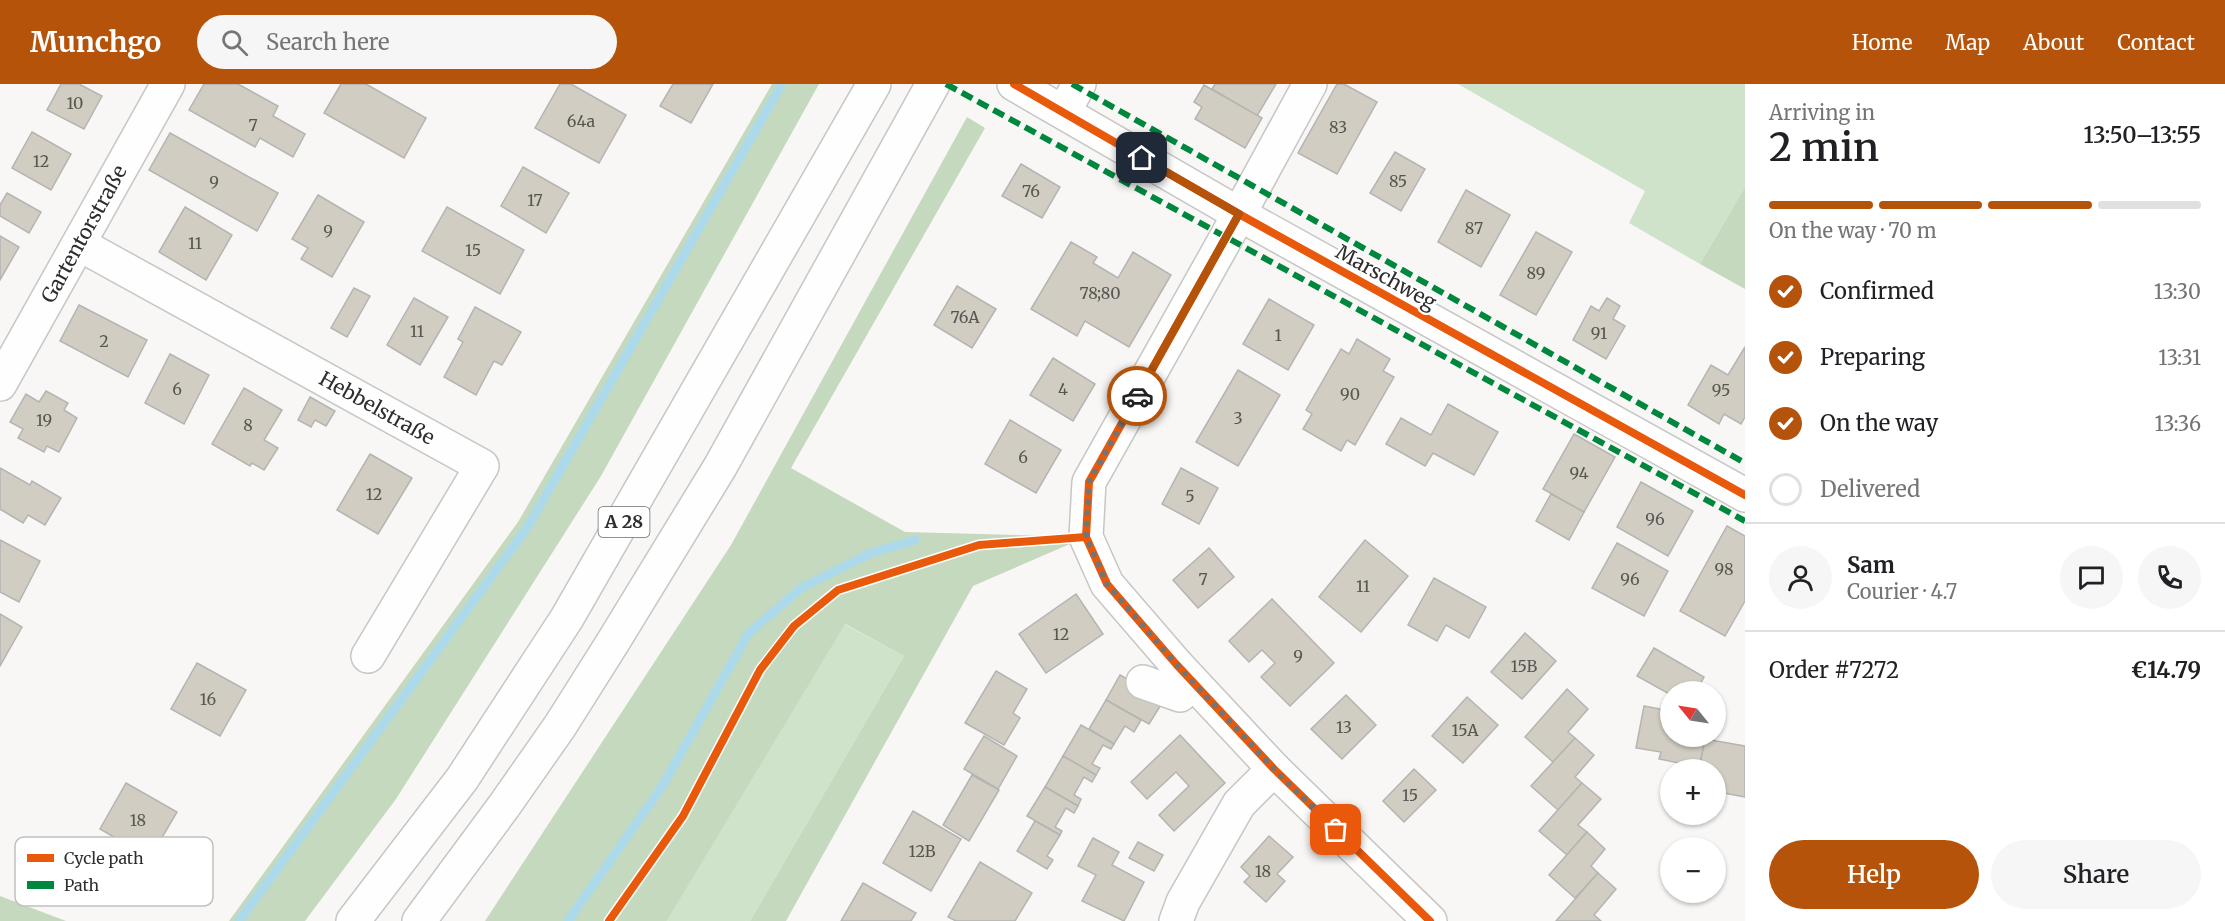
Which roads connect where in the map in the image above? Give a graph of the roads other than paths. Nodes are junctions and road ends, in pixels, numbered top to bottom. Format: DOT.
graph roads {
  1 [pos="168,84"];
  2 [pos="933,84"];
  3 [pos="1014,84"];
  4 [pos="1310,84"];
  5 [pos="869,93"];
  6 [pos="1072,98"];
  7 [pos="1233,226"];
  8 [pos="79,243"];
  9 [pos="0,384"];
  10 [pos="1745,495"];
  11 [pos="368,656"];
  12 [pos="1176,664"];
  13 [pos="1143,682"];
  14 [pos="1274,769"];
  15 [pos="353,921"];
  16 [pos="419,921"];
  17 [pos="1176,921"];
  18 [pos="1430,921"];
  1 -- 8 [label="main road, Gartentorstraße"];
  2 -- 16 [label="main road, A 28"];
  3 -- 6 [label="main road, Marschweg"];
  4 -- 7 [label="main road"];
  5 -- 15 [label="main road, A 28"];
  6 -- 7 [label="main road, Marschweg"];
  7 -- 10 [label="main road, Marschweg"];
  7 -- 12 [label="main road"];
  8 -- 9 [label="main road, Gartentorstraße"];
  8 -- 11 [label="main road, Hebbelstraße"];
  12 -- 13 [label="main road"];
  12 -- 14 [label="main road"];
  14 -- 17 [label="main road"];
  14 -- 18 [label="main road"];
}
